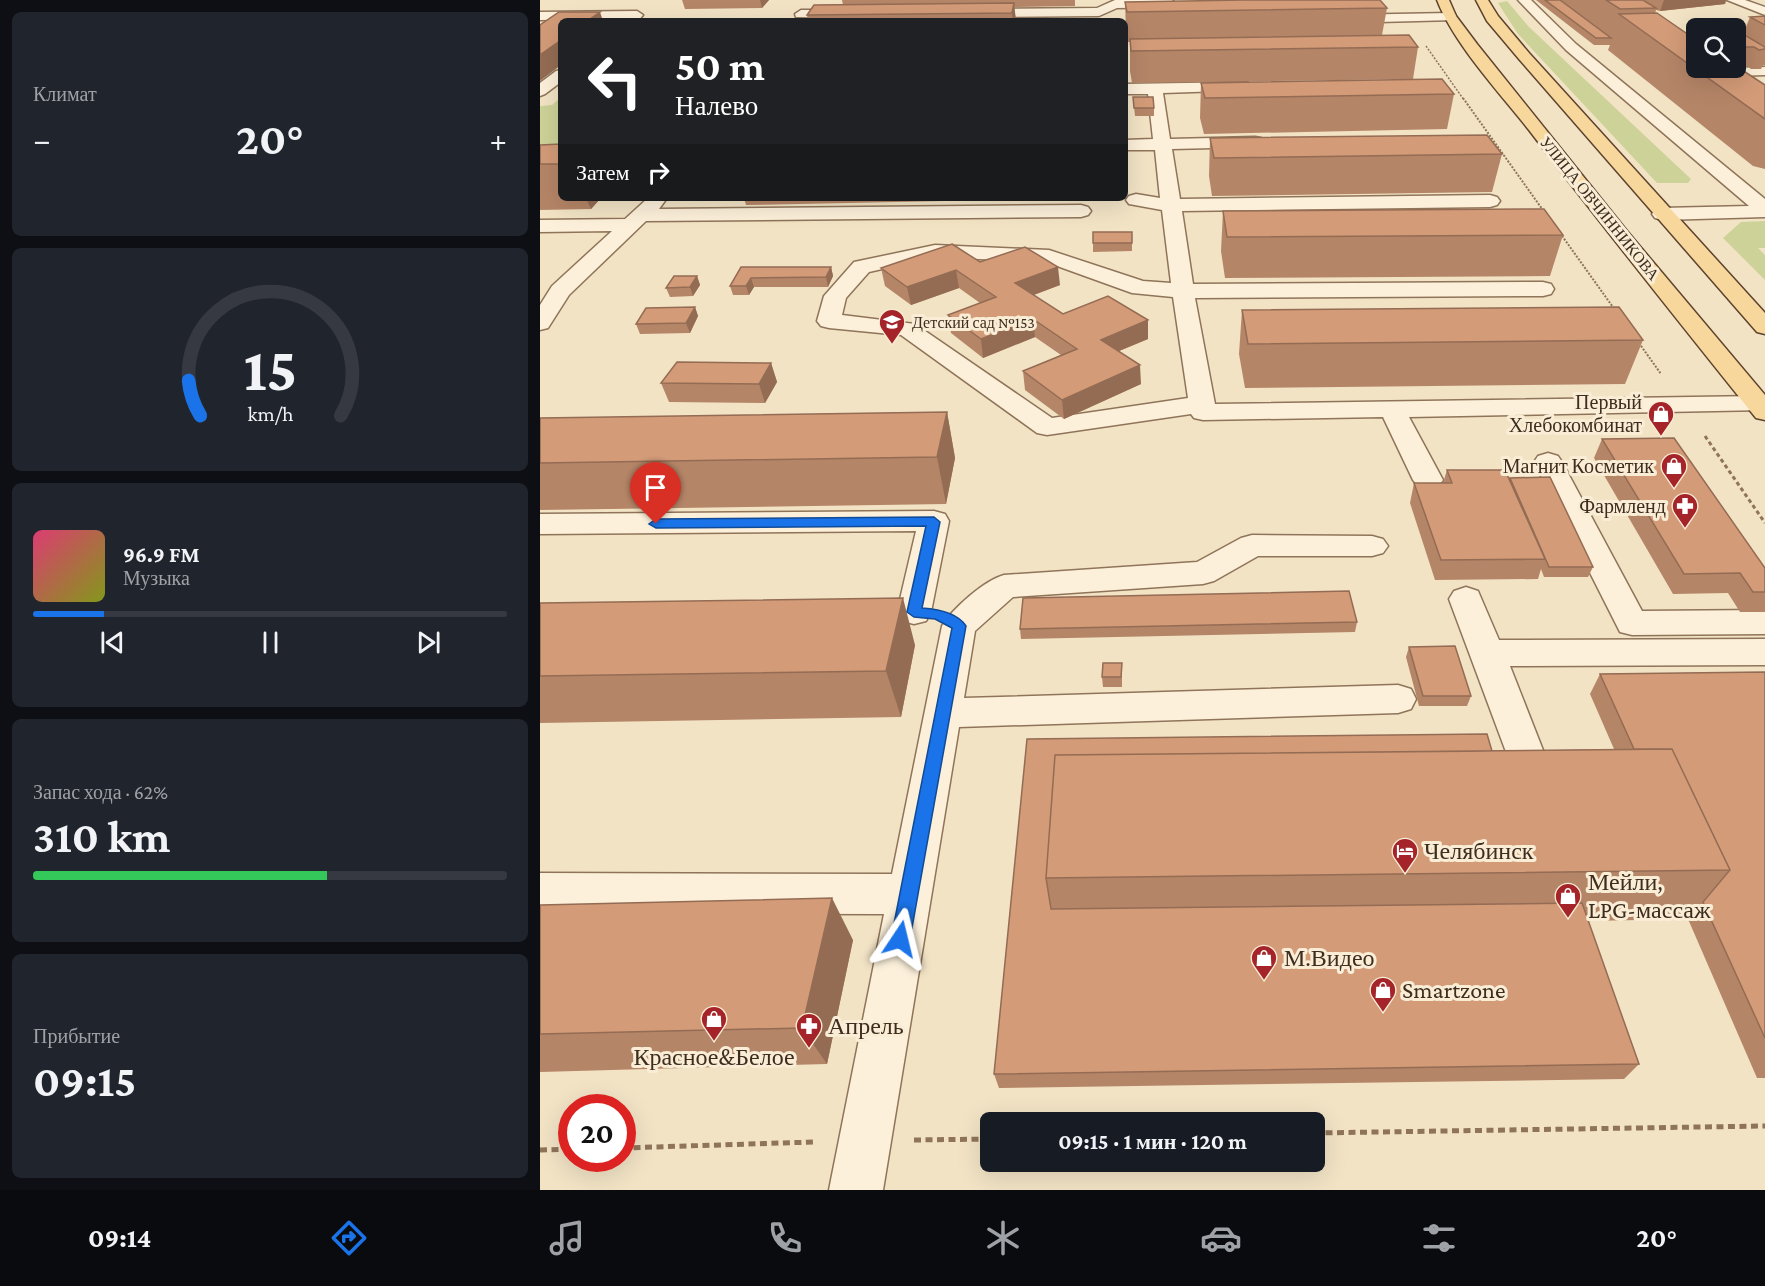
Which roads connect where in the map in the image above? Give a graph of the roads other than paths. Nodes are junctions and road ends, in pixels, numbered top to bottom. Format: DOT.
graph roads {
  1 [pos="815,0"];
  2 [pos="1086,0"];
  3 [pos="1482,0"];
  4 [pos="1524,0"];
  5 [pos="1733,0"];
  6 [pos="1186,3"];
  7 [pos="1447,9"];
  8 [pos="1765,11"];
  9 [pos="955,13"];
  10 [pos="872,14"];
  11 [pos="540,16"];
  12 [pos="799,17"];
  13 [pos="1099,17"];
  14 [pos="634,18"];
  15 [pos="1324,20"];
  16 [pos="1571,47"];
  17 [pos="1595,47"];
  18 [pos="1765,71"];
  19 [pos="1746,72"];
  20 [pos="558,76"];
  21 [pos="1258,87"];
  22 [pos="1128,89"];
  23 [pos="1155,89"];
  24 [pos="540,91"];
  25 [pos="1278,142"];
  26 [pos="1162,144"];
  27 [pos="1128,145"];
  28 [pos="1136,200"];
  29 [pos="656,201"];
  30 [pos="1490,201"];
  31 [pos="1171,205"];
  32 [pos="1765,210"];
  33 [pos="1081,211"];
  34 [pos="1662,214"];
  35 [pos="636,220"];
  36 [pos="540,226"];
  37 [pos="1543,289"];
  38 [pos="550,291"];
  39 [pos="1183,291"];
  40 [pos="540,323"];
  41 [pos="1765,327"];
  42 [pos="1202,404"];
  43 [pos="1762,408"];
  44 [pos="1392,409"];
  45 [pos="1548,462"];
  46 [pos="1428,480"];
  47 [pos="540,524"];
  48 [pos="1372,546"];
  49 [pos="1466,599"];
  50 [pos="914,612"];
  51 [pos="879,613"];
  52 [pos="1765,621"];
  53 [pos="959,626"];
  54 [pos="1765,652"];
  55 [pos="1487,653"];
  56 [pos="1398,699"];
  57 [pos="942,713"];
  58 [pos="1531,768"];
  59 [pos="540,893"];
  60 [pos="908,894"];
  61 [pos="855,1190"];
  1 -- 12 [label="street"];
  2 -- 13 [label="street"];
  3 -- 34 [label="main road"];
  4 -- 16 [label="street"];
  5 -- 8 [label="street"];
  6 -- 13 [label="street"];
  7 -- 15 [label="street"];
  7 -- 43 [label="main road, УЛИЦА ОВЧИННИКОВА"];
  9 -- 13 [label="street"];
  10 -- 12 [label="street"];
  11 -- 14 [label="street"];
  16 -- 17 [label="street"];
  16 -- 32 [label="street"];
  18 -- 19 [label="street"];
  20 -- 24 [label="street"];
  21 -- 23 [label="street"];
  22 -- 23 [label="street"];
  23 -- 26 [label="street"];
  25 -- 26 [label="street"];
  26 -- 27 [label="street"];
  26 -- 31 [label="street"];
  28 -- 31 [label="street"];
  29 -- 35 [label="street"];
  30 -- 31 [label="street"];
  31 -- 39 [label="street"];
  32 -- 34 [label="street"];
  33 -- 35 [label="street"];
  34 -- 41 [label="main road"];
  35 -- 36 [label="street"];
  35 -- 38 [label="street"];
  37 -- 39 [label="street"];
  38 -- 40 [label="street"];
  39 -- 42 [label="street"];
  39 -- 42 [label="street"];
  42 -- 44 [label="street"];
  43 -- 44 [label="street"];
  44 -- 46 [label="street"];
  45 -- 52 [label="street"];
  47 -- 50 [label="street"];
  48 -- 53 [label="street"];
  49 -- 55 [label="street"];
  50 -- 51 [label="street"];
  50 -- 53 [label="street"];
  53 -- 57 [label="street"];
  54 -- 55 [label="street"];
  55 -- 58 [label="street"];
  56 -- 57 [label="street"];
  57 -- 60 [label="street"];
  59 -- 60 [label="street"];
  60 -- 61 [label="street"];
}
